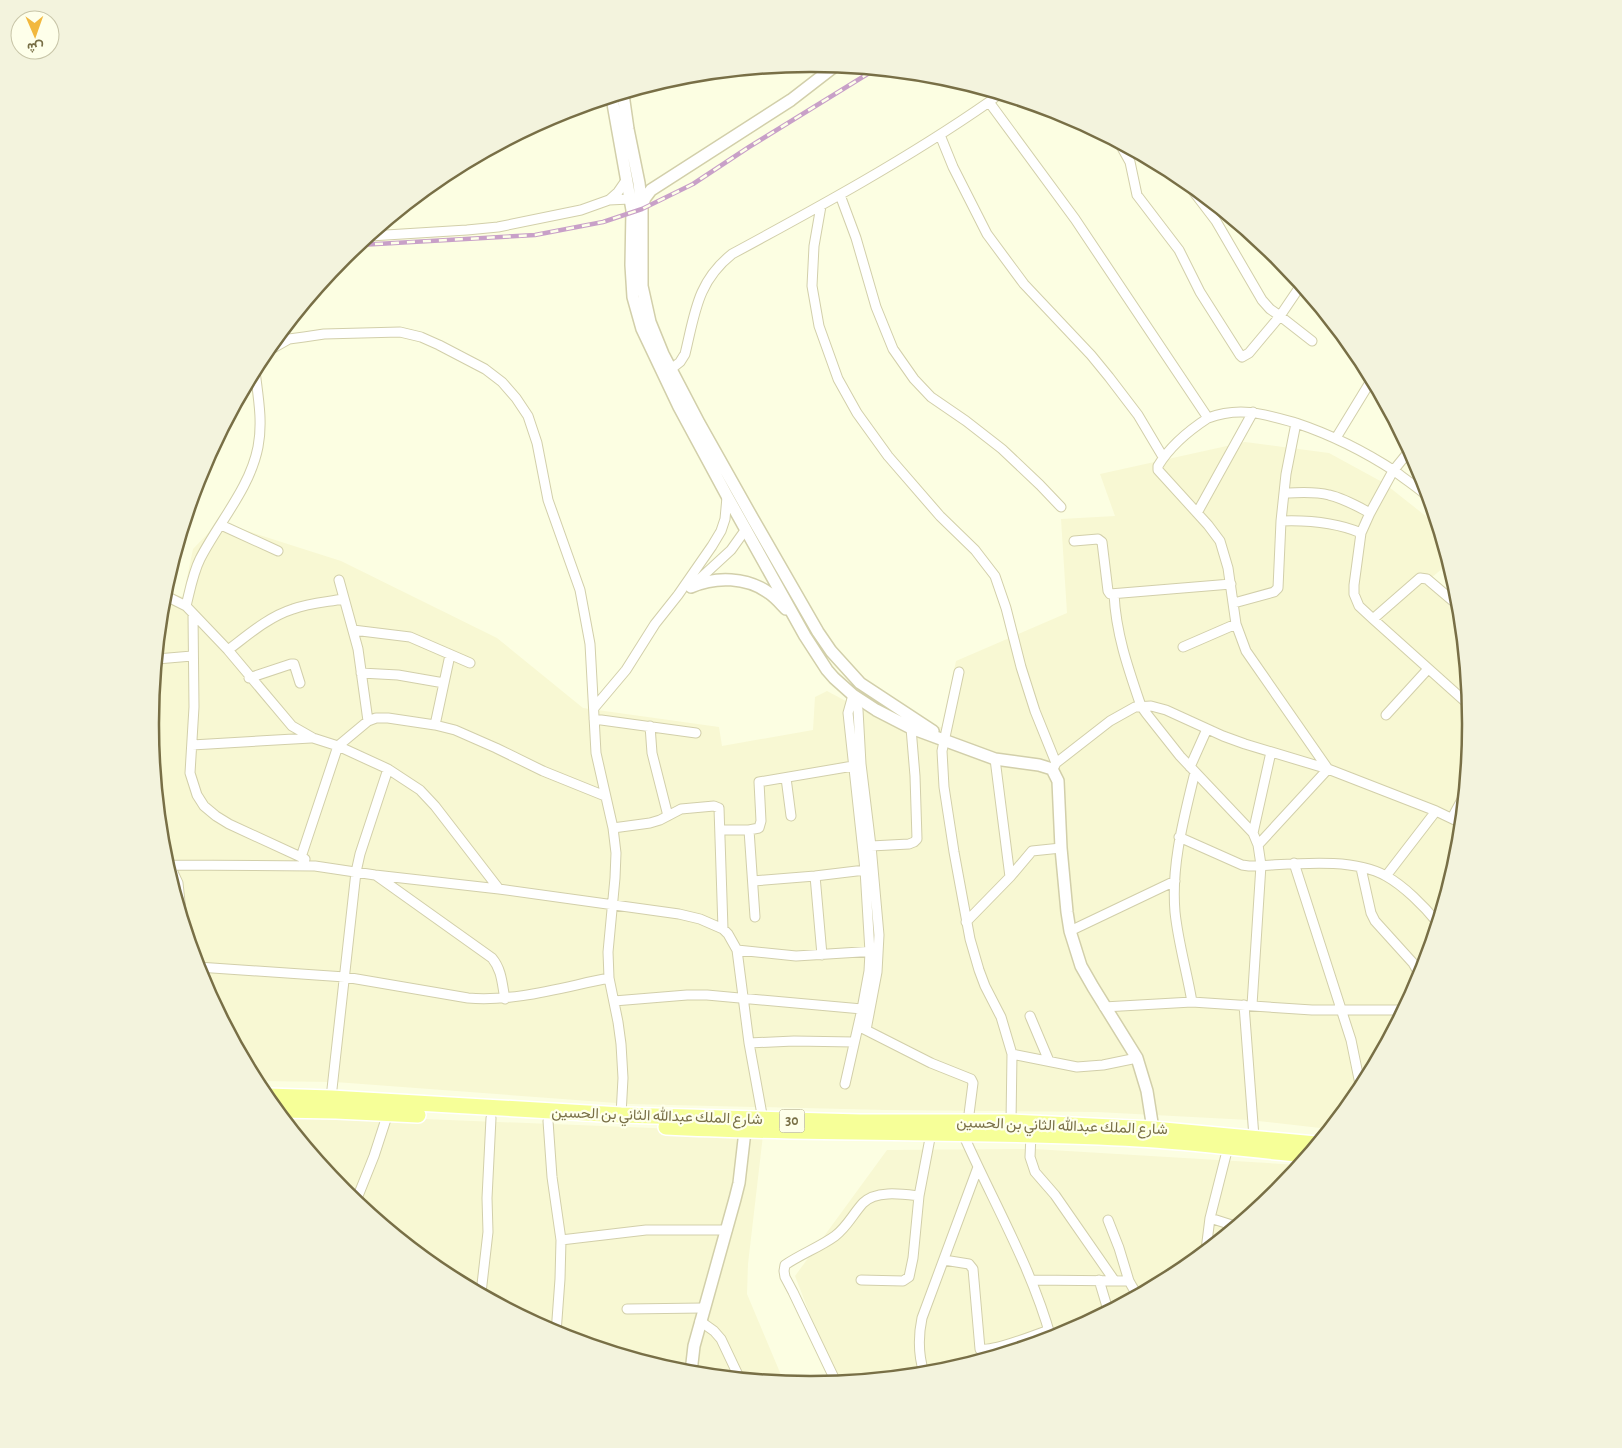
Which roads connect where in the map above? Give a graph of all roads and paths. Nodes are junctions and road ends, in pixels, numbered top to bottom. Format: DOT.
graph roads {
  1 [pos="827,73"];
  2 [pos="993,99"];
  3 [pos="624,100"];
  4 [pos="989,102"];
  5 [pos="613,104"];
  6 [pos="940,136"];
  7 [pos="1126,154"];
  8 [pos="627,179"];
  9 [pos="639,183"];
  10 [pos="655,188"];
  11 [pos="840,195"];
  12 [pos="609,200"];
  13 [pos="1202,203"];
  14 [pos="635,206"];
  15 [pos="821,206"];
  16 [pos="379,235"];
  17 [pos="1297,290"];
  18 [pos="1280,316"];
  19 [pos="1312,341"];
  20 [pos="283,342"];
  21 [pos="667,372"];
  22 [pos="256,383"];
  23 [pos="1368,386"];
  24 [pos="1253,412"];
  25 [pos="1208,418"];
  26 [pos="1296,423"];
  27 [pos="1336,438"];
  28 [pos="1164,457"];
  29 [pos="1405,457"];
  30 [pos="1394,471"];
  31 [pos="1418,489"];
  32 [pos="1284,493"];
  33 [pos="728,496"];
  34 [pos="1061,507"];
  35 [pos="1197,513"];
  36 [pos="1370,513"];
  37 [pos="753,519"];
  38 [pos="1281,521"];
  39 [pos="221,525"];
  40 [pos="746,529"];
  41 [pos="1360,533"];
  42 [pos="1074,541"];
  43 [pos="278,551"];
  44 [pos="339,580"];
  45 [pos="1231,584"];
  46 [pos="691,587"];
  47 [pos="1114,594"];
  48 [pos="678,595"];
  49 [pos="1450,598"];
  50 [pos="172,599"];
  51 [pos="344,599"];
  52 [pos="1234,603"];
  53 [pos="186,606"];
  54 [pos="193,614"];
  55 [pos="1373,619"];
  56 [pos="796,620"];
  57 [pos="1236,624"];
  58 [pos="353,630"];
  59 [pos="1183,647"];
  60 [pos="228,650"];
  61 [pos="450,655"];
  62 [pos="192,656"];
  63 [pos="163,658"];
  64 [pos="470,663"];
  65 [pos="1428,669"];
  66 [pos="960,672"];
  67 [pos="362,673"];
  68 [pos="249,678"];
  69 [pos="300,683"];
  70 [pos="444,683"];
  71 [pos="860,683"];
  72 [pos="853,695"];
  73 [pos="1461,698"];
  74 [pos="1141,706"];
  75 [pos="594,708"];
  76 [pos="1386,714"];
  77 [pos="594,719"];
  78 [pos="368,721"];
  79 [pos="912,724"];
  80 [pos="435,725"];
  81 [pos="650,726"];
  82 [pos="1208,729"];
  83 [pos="696,733"];
  84 [pos="313,738"];
  85 [pos="947,741"];
  86 [pos="192,746"];
  87 [pos="338,746"];
  88 [pos="1271,752"];
  89 [pos="996,759"];
  90 [pos="853,766"];
  91 [pos="1054,766"];
  92 [pos="388,769"];
  93 [pos="1328,769"];
  94 [pos="1193,770"];
  95 [pos="786,778"];
  96 [pos="605,796"];
  97 [pos="1457,809"];
  98 [pos="1436,811"];
  99 [pos="668,816"];
  100 [pos="791,816"];
  101 [pos="1452,818"];
  102 [pos="1455,820"];
  103 [pos="613,828"];
  104 [pos="720,830"];
  105 [pos="749,830"];
  106 [pos="1253,833"];
  107 [pos="1180,837"];
  108 [pos="1258,845"];
  109 [pos="871,846"];
  110 [pos="1061,848"];
  111 [pos="301,857"];
  112 [pos="175,864"];
  113 [pos="1294,864"];
  114 [pos="1261,865"];
  115 [pos="314,866"];
  116 [pos="1361,868"];
  117 [pos="865,870"];
  118 [pos="356,872"];
  119 [pos="375,875"];
  120 [pos="815,876"];
  121 [pos="1386,876"];
  122 [pos="1010,877"];
  123 [pos="1175,880"];
  124 [pos="753,881"];
  125 [pos="499,889"];
  126 [pos="612,906"];
  127 [pos="755,917"];
  128 [pos="1433,917"];
  129 [pos="966,922"];
  130 [pos="723,929"];
  131 [pos="1070,931"];
  132 [pos="737,950"];
  133 [pos="875,952"];
  134 [pos="822,955"];
  135 [pos="1415,967"];
  136 [pos="207,968"];
  137 [pos="345,977"];
  138 [pos="609,978"];
  139 [pos="742,998"];
  140 [pos="505,999"];
  141 [pos="614,1001"];
  142 [pos="1192,1002"];
  143 [pos="1248,1005"];
  144 [pos="1104,1007"];
  145 [pos="862,1009"];
  146 [pos="1396,1010"];
  147 [pos="1341,1011"];
  148 [pos="1030,1016"];
  149 [pos="862,1028"];
  150 [pos="854,1042"];
  151 [pos="749,1043"];
  152 [pos="1012,1054"];
  153 [pos="1137,1058"];
  154 [pos="1049,1061"];
  155 [pos="1359,1077"];
  156 [pos="845,1084"];
  157 [pos="276,1096"];
  158 [pos="331,1098"];
  159 [pos="411,1109"];
  160 [pos="286,1110"];
  161 [pos="441,1111"];
  162 [pos="388,1113"];
  163 [pos="621,1115"];
  164 [pos="491,1118"];
  165 [pos="763,1120"];
  166 [pos="548,1121"];
  167 [pos="1011,1122"];
  168 [pos="966,1128"];
  169 [pos="1153,1128"];
  170 [pos="745,1131"];
  171 [pos="931,1133"];
  172 [pos="1031,1135"];
  173 [pos="1254,1137"];
  174 [pos="1310,1143"];
  175 [pos="1228,1147"];
  176 [pos="1300,1155"];
  177 [pos="978,1167"];
  178 [pos="359,1193"];
  179 [pos="919,1196"];
  180 [pos="1210,1218"];
  181 [pos="1108,1220"];
  182 [pos="1229,1224"];
  183 [pos="727,1230"];
  184 [pos="561,1240"];
  185 [pos="1207,1242"];
  186 [pos="944,1260"];
  187 [pos="861,1280"];
  188 [pos="1031,1280"];
  189 [pos="1099,1280"];
  190 [pos="1114,1280"];
  191 [pos="1129,1281"];
  192 [pos="482,1286"];
  193 [pos="1134,1290"];
  194 [pos="1106,1304"];
  195 [pos="704,1308"];
  196 [pos="627,1309"];
  197 [pos="700,1321"];
  198 [pos="557,1323"];
  199 [pos="1049,1330"];
  200 [pos="1023,1340"];
  201 [pos="692,1364"];
  202 [pos="921,1366"];
  203 [pos="736,1371"];
  204 [pos="833,1375"];
  1 -- 10 [label="street"];
  2 -- 4 [label="street"];
  3 -- 9 [label="street"];
  4 -- 6 [label="street"];
  4 -- 25 [label="street"];
  5 -- 8 [label="street"];
  6 -- 11 [label="street"];
  6 -- 28 [label="street"];
  7 -- 18 [label="street"];
  8 -- 12 [label="street"];
  8 -- 14 [label="street"];
  9 -- 10 [label="street"];
  9 -- 14 [label="street"];
  10 -- 14 [label="street"];
  11 -- 15 [label="street"];
  11 -- 34 [label="street"];
  12 -- 14 [label="street"];
  12 -- 16 [label="street"];
  13 -- 18 [label="street"];
  14 -- 21 [label="street"];
  15 -- 21 [label="street"];
  15 -- 91 [label="street"];
  17 -- 18 [label="street"];
  18 -- 19 [label="street"];
  20 -- 75 [label="street"];
  21 -- 33 [label="street"];
  21 -- 37 [label="street"];
  22 -- 39 [label="street"];
  23 -- 27 [label="street"];
  24 -- 25 [label="street"];
  24 -- 26 [label="street"];
  24 -- 35 [label="street"];
  25 -- 28 [label="street"];
  26 -- 27 [label="street"];
  26 -- 32 [label="street"];
  27 -- 30 [label="street"];
  28 -- 35 [label="street"];
  29 -- 30 [label="street"];
  30 -- 31 [label="street"];
  30 -- 36 [label="street"];
  32 -- 36 [label="street"];
  32 -- 38 [label="street"];
  33 -- 40 [label="street"];
  33 -- 48 [label="street"];
  35 -- 45 [label="street"];
  36 -- 41 [label="street"];
  37 -- 40 [label="street"];
  37 -- 71 [label="street"];
  38 -- 41 [label="street"];
  38 -- 52 [label="street"];
  39 -- 43 [label="street"];
  39 -- 53 [label="street"];
  40 -- 46 [label="street"];
  40 -- 56 [label="street"];
  41 -- 55 [label="street"];
  42 -- 47 [label="street"];
  44 -- 51 [label="street"];
  45 -- 47 [label="street"];
  45 -- 52 [label="street"];
  46 -- 48 [label="street"];
  46 -- 56 [label="street"];
  47 -- 74 [label="street"];
  48 -- 75 [label="street"];
  49 -- 55 [label="street"];
  50 -- 53 [label="street"];
  51 -- 58 [label="street"];
  51 -- 60 [label="street"];
  52 -- 57 [label="street"];
  53 -- 54 [label="street"];
  54 -- 60 [label="street"];
  54 -- 62 [label="street"];
  55 -- 65 [label="street"];
  56 -- 72 [label="street"];
  57 -- 59 [label="street"];
  57 -- 93 [label="street"];
  58 -- 61 [label="street"];
  58 -- 67 [label="street"];
  60 -- 68 [label="street"];
  61 -- 64 [label="street"];
  61 -- 70 [label="street"];
  62 -- 63 [label="street"];
  62 -- 86 [label="street"];
  65 -- 73 [label="street"];
  65 -- 76 [label="street"];
  66 -- 85 [label="street"];
  67 -- 70 [label="street"];
  67 -- 78 [label="street"];
  68 -- 69 [label="street"];
  68 -- 84 [label="street"];
  70 -- 80 [label="street"];
  71 -- 72 [label="street"];
  71 -- 79 [label="street"];
  72 -- 79 [label="street"];
  72 -- 90 [label="street"];
  72 -- 109 [label="street"];
  74 -- 82 [label="street"];
  74 -- 91 [label="street"];
  74 -- 94 [label="street"];
  75 -- 77 [label="street"];
  77 -- 81 [label="street"];
  77 -- 96 [label="street"];
  78 -- 80 [label="street"];
  78 -- 87 [label="street"];
  79 -- 85 [label="street"];
  79 -- 109 [label="street"];
  80 -- 96 [label="street"];
  81 -- 83 [label="street"];
  81 -- 99 [label="street"];
  82 -- 88 [label="street"];
  82 -- 94 [label="street"];
  84 -- 86 [label="street"];
  84 -- 87 [label="street"];
  85 -- 89 [label="street"];
  85 -- 129 [label="street"];
  86 -- 111 [label="street"];
  87 -- 92 [label="street"];
  87 -- 111 [label="street"];
  88 -- 93 [label="street"];
  88 -- 106 [label="street"];
  89 -- 91 [label="street"];
  89 -- 122 [label="street"];
  90 -- 95 [label="street"];
  90 -- 117 [label="street"];
  91 -- 110 [label="street"];
  92 -- 118 [label="street"];
  92 -- 125 [label="street"];
  93 -- 98 [label="street"];
  93 -- 108 [label="street"];
  94 -- 106 [label="street"];
  94 -- 107 [label="street"];
  95 -- 100 [label="street"];
  95 -- 105 [label="street"];
  96 -- 103 [label="street"];
  97 -- 101 [label="street"];
  98 -- 101 [label="street"];
  98 -- 121 [label="street"];
  99 -- 103 [label="street"];
  99 -- 104 [label="street"];
  101 -- 102 [label="street"];
  103 -- 126 [label="street"];
  104 -- 105 [label="street"];
  104 -- 130 [label="street"];
  105 -- 124 [label="street"];
  106 -- 108 [label="street"];
  107 -- 114 [label="street"];
  107 -- 123 [label="street"];
  108 -- 114 [label="street"];
  109 -- 133 [label="street"];
  110 -- 122 [label="street"];
  110 -- 131 [label="street"];
  111 -- 115 [label="street"];
  112 -- 115 [label="street"];
  113 -- 114 [label="street"];
  113 -- 116 [label="street"];
  113 -- 147 [label="street"];
  114 -- 143 [label="street"];
  115 -- 118 [label="street"];
  116 -- 121 [label="street"];
  116 -- 135 [label="street"];
  117 -- 120 [label="street"];
  117 -- 133 [label="street"];
  118 -- 119 [label="street"];
  118 -- 137 [label="street"];
  119 -- 125 [label="street"];
  119 -- 140 [label="street"];
  120 -- 124 [label="street"];
  120 -- 134 [label="street"];
  121 -- 128 [label="street"];
  122 -- 129 [label="street"];
  123 -- 131 [label="street"];
  123 -- 142 [label="street"];
  124 -- 127 [label="street"];
  125 -- 126 [label="street"];
  126 -- 130 [label="street"];
  126 -- 138 [label="street"];
  129 -- 152 [label="street"];
  130 -- 132 [label="street"];
  131 -- 144 [label="street"];
  132 -- 134 [label="street"];
  132 -- 139 [label="street"];
  133 -- 134 [label="street"];
  133 -- 145 [label="street"];
  133 -- 149 [label="street"];
  136 -- 137 [label="street"];
  137 -- 140 [label="street"];
  137 -- 158 [label="street"];
  138 -- 140 [label="street"];
  138 -- 141 [label="street"];
  139 -- 141 [label="street"];
  139 -- 145 [label="street"];
  139 -- 151 [label="street"];
  141 -- 163 [label="street"];
  142 -- 143 [label="street"];
  142 -- 144 [label="street"];
  143 -- 147 [label="street"];
  143 -- 173 [label="street"];
  144 -- 153 [label="street"];
  145 -- 149 [label="street"];
  146 -- 147 [label="street"];
  147 -- 155 [label="street"];
  148 -- 154 [label="street"];
  149 -- 150 [label="street"];
  149 -- 168 [label="street"];
  150 -- 151 [label="street"];
  150 -- 156 [label="street"];
  151 -- 165 [label="street"];
  152 -- 154 [label="street"];
  152 -- 167 [label="street"];
  153 -- 154 [label="street"];
  153 -- 169 [label="street"];
  157 -- 158 [label="main road, شارع الملك عبدالله الثاني بن الحسين / 30"];
  158 -- 159 [label="main road, شارع الملك عبدالله الثاني بن الحسين / 30"];
  159 -- 161 [label="main road, شارع الملك عبدالله الثاني بن الحسين / 30"];
  159 -- 162 [label="main road, شارع الملك عبدالله الثاني بن الحسين / 30"];
  160 -- 162 [label="main road, شارع الملك عبدالله الثاني بن الحسين / 30"];
  161 -- 163 [label="main road, شارع الملك عبدالله الثاني بن الحسين / 30"];
  161 -- 164 [label="main road, شارع الملك عبدالله الثاني بن الحسين / 30"];
  162 -- 178 [label="street"];
  163 -- 165 [label="main road, شارع الملك عبدالله الثاني بن الحسين / 30"];
  164 -- 166 [label="main road, شارع الملك عبدالله الثاني بن الحسين / 30"];
  164 -- 192 [label="street"];
  165 -- 168 [label="main road, شارع الملك عبدالله الثاني بن الحسين / 30"];
  166 -- 170 [label="main road, شارع الملك عبدالله الثاني بن الحسين / 30"];
  166 -- 184 [label="street"];
  167 -- 168 [label="main road, شارع الملك عبدالله الثاني بن الحسين / 30"];
  167 -- 169 [label="main road, شارع الملك عبدالله الثاني بن الحسين / 30"];
  168 -- 171 [label="main road, شارع الملك عبدالله الثاني بن الحسين / 30"];
  168 -- 172 [label="main road, شارع الملك عبدالله الثاني بن الحسين / 30"];
  168 -- 177 [label="street"];
  169 -- 173 [label="main road, شارع الملك عبدالله الثاني بن الحسين / 30"];
  170 -- 171 [label="main road, شارع الملك عبدالله الثاني بن الحسين / 30"];
  170 -- 183 [label="street"];
  171 -- 179 [label="street"];
  172 -- 175 [label="main road, شارع الملك عبدالله الثاني بن الحسين / 30"];
  172 -- 190 [label="street"];
  173 -- 174 [label="main road, شارع الملك عبدالله الثاني بن الحسين / 30"];
  175 -- 176 [label="main road, شارع الملك عبدالله الثاني بن الحسين / 30"];
  175 -- 180 [label="street"];
  177 -- 186 [label="street"];
  177 -- 188 [label="street"];
  179 -- 187 [label="street"];
  179 -- 204 [label="street"];
  180 -- 182 [label="street"];
  180 -- 185 [label="street"];
  181 -- 191 [label="street"];
  183 -- 184 [label="street"];
  183 -- 195 [label="street"];
  184 -- 198 [label="street"];
  186 -- 200 [label="street"];
  186 -- 202 [label="street"];
  188 -- 189 [label="street"];
  188 -- 199 [label="street"];
  189 -- 190 [label="street"];
  189 -- 194 [label="street"];
  190 -- 191 [label="street"];
  191 -- 193 [label="street"];
  195 -- 196 [label="street"];
  195 -- 197 [label="street"];
  197 -- 201 [label="street"];
  197 -- 203 [label="street"];
}
